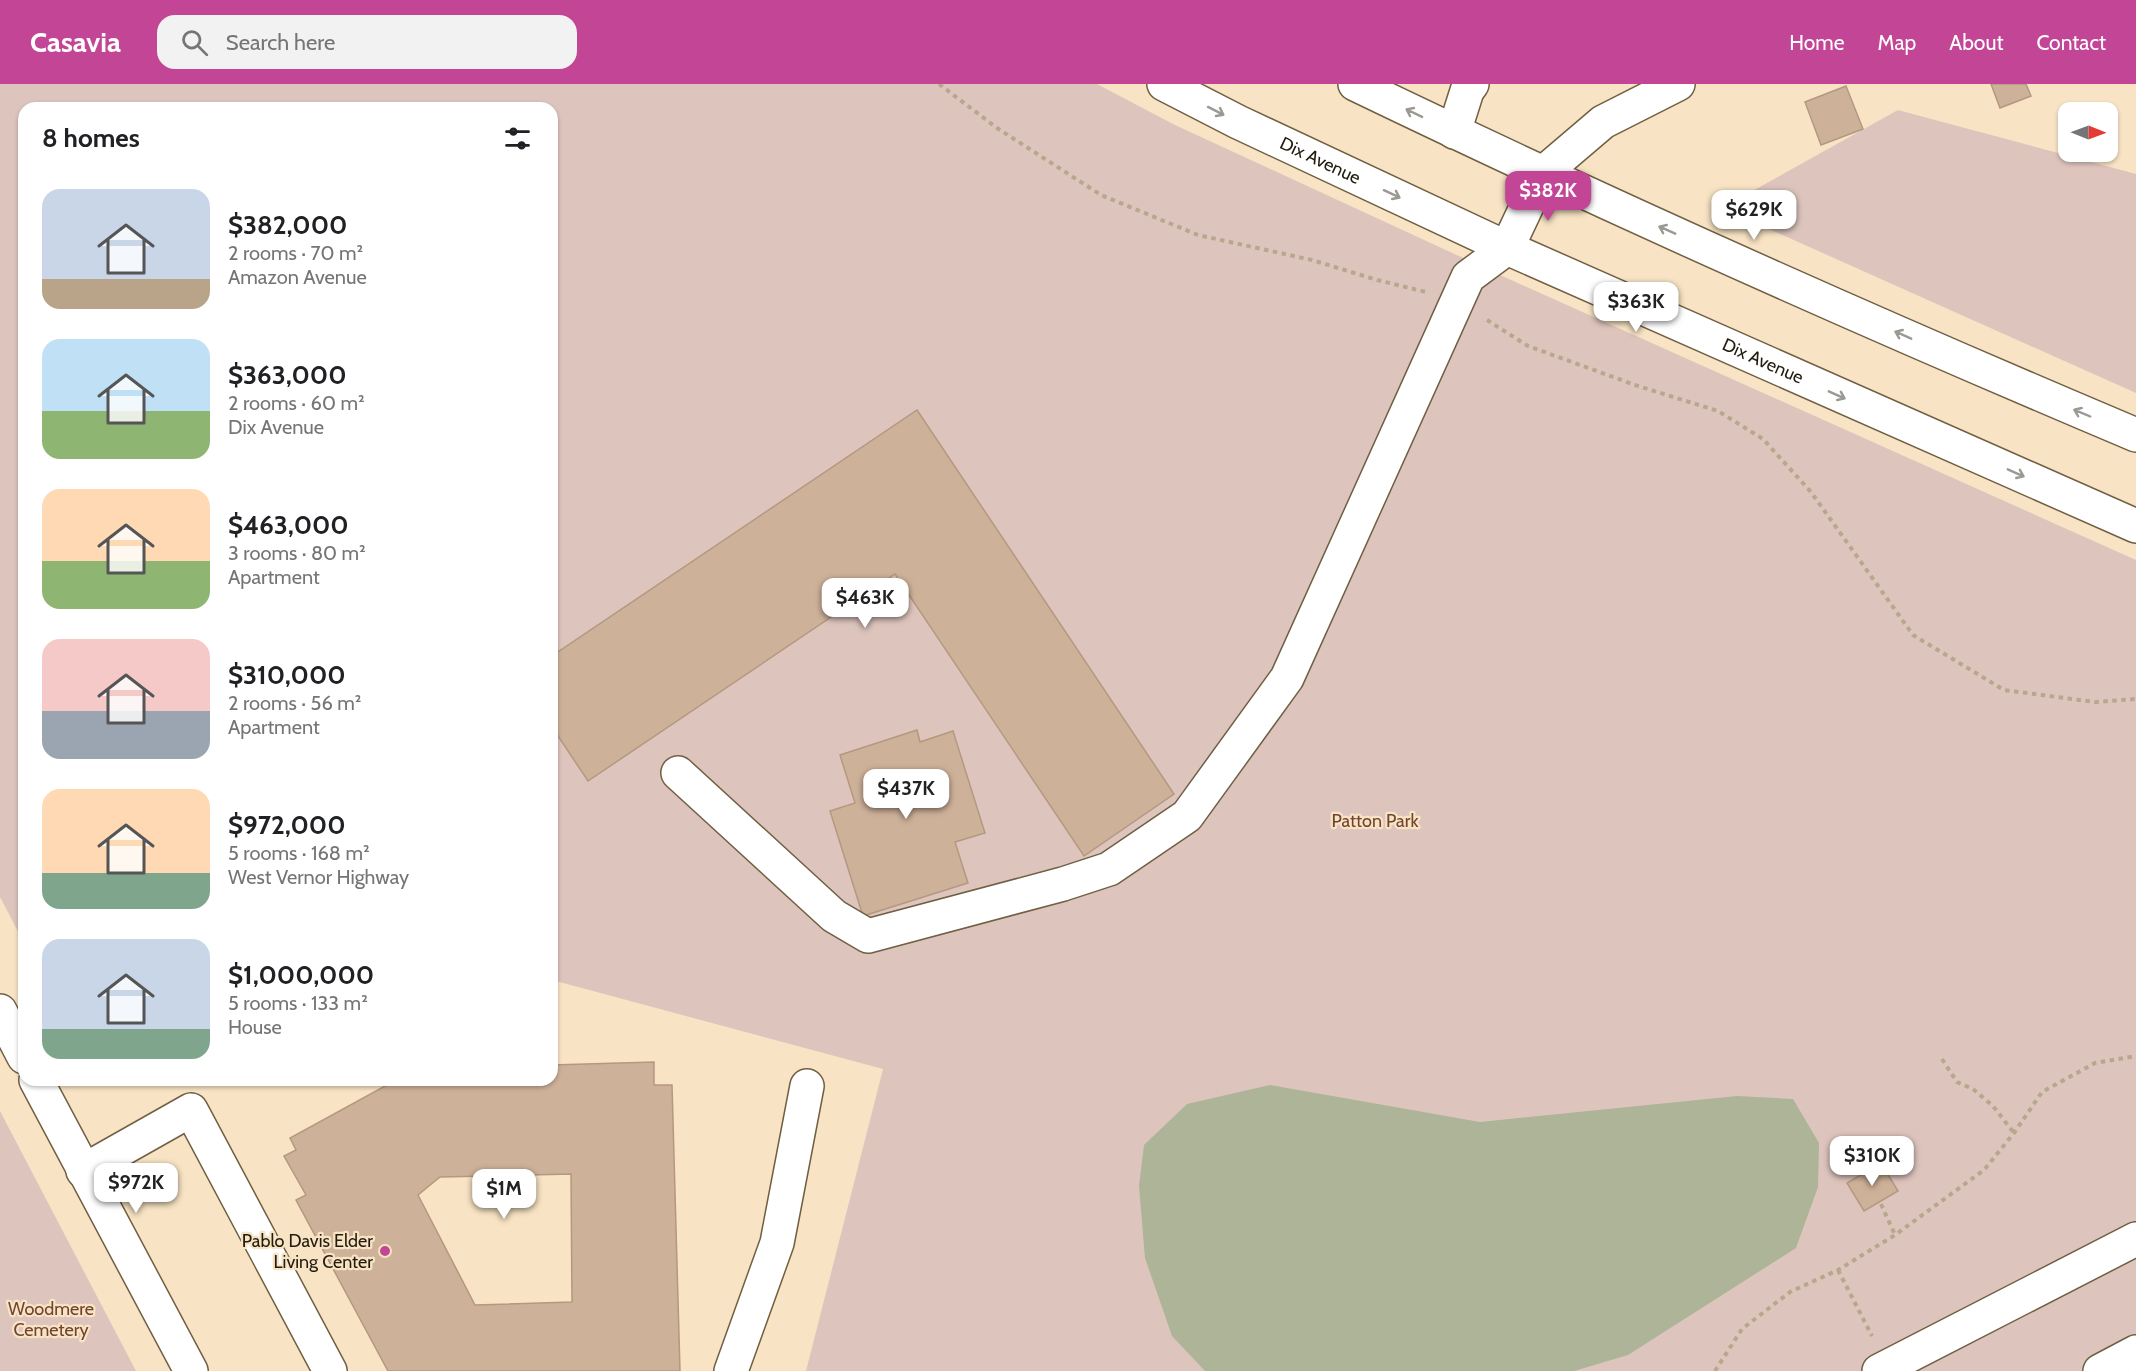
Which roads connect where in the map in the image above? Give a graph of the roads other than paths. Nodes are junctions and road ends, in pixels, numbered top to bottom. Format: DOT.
graph roads {
  1 [pos="1164,84"];
  2 [pos="1355,84"];
  3 [pos="1472,84"];
  4 [pos="1678,84"];
  5 [pos="1454,132"];
  6 [pos="1542,174"];
  7 [pos="1508,248"];
  8 [pos="2136,435"];
  9 [pos="2136,526"];
  10 [pos="678,773"];
  11 [pos="0,1011"];
  12 [pos="18,1046"];
  13 [pos="39,1086"];
  14 [pos="807,1086"];
  15 [pos="84,1171"];
  16 [pos="2136,1239"];
  17 [pos="2136,1352"];
  18 [pos="1885,1370"];
  19 [pos="191,1371"];
  20 [pos="330,1371"];
  21 [pos="731,1371"];
  22 [pos="2100,1371"];
  1 -- 7 [label="street, Dix Avenue, one-way"];
  5 -- 2 [label="street, one-way"];
  3 -- 5 [label="street"];
  4 -- 6 [label="street"];
  5 -- 6 [label="street"];
  6 -- 7 [label="street"];
  8 -- 6 [label="street, one-way"];
  7 -- 9 [label="street, Dix Avenue, one-way"];
  7 -- 10 [label="street"];
  11 -- 12 [label="street"];
  13 -- 15 [label="street"];
  14 -- 21 [label="street"];
  15 -- 19 [label="street"];
  15 -- 20 [label="street"];
  16 -- 18 [label="street"];
  17 -- 22 [label="street"];
}
